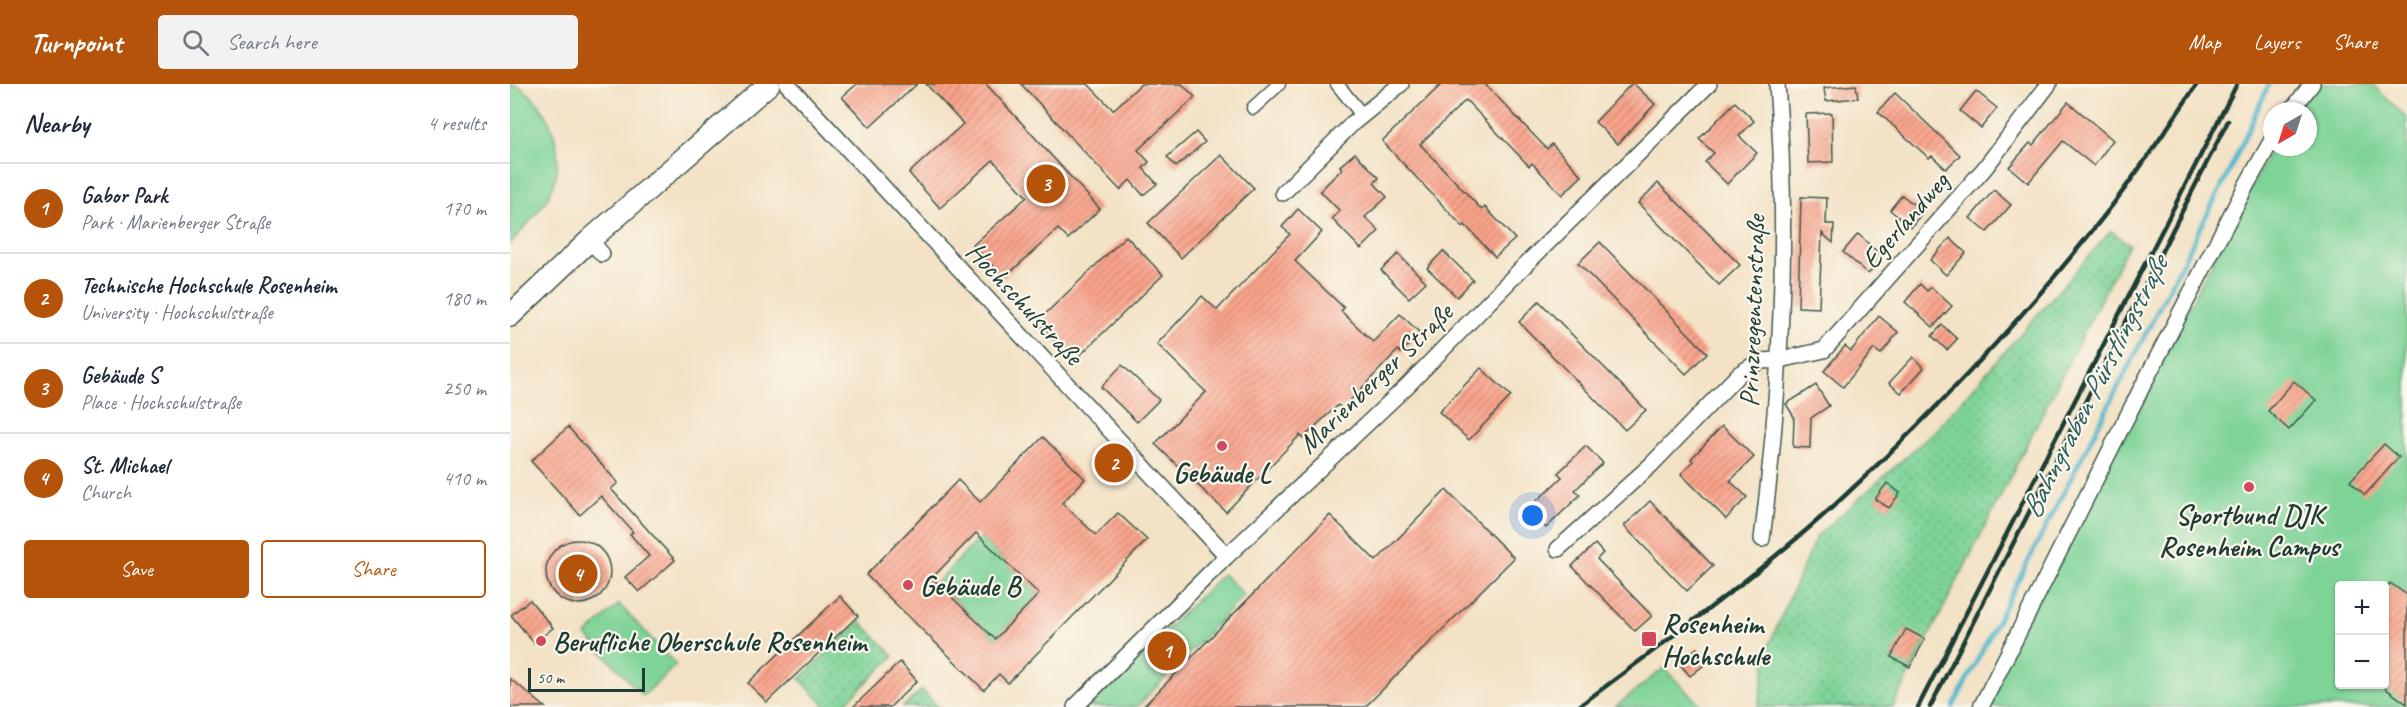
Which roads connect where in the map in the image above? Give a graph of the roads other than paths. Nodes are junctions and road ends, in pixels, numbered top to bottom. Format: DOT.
graph roads {
  1 [pos="770,84"];
  2 [pos="787,84"];
  3 [pos="1279,84"];
  4 [pos="1337,84"];
  5 [pos="1401,84"];
  6 [pos="1709,84"];
  7 [pos="1777,84"];
  8 [pos="2049,84"];
  9 [pos="2312,84"];
  10 [pos="2298,102"];
  11 [pos="1253,108"];
  12 [pos="1362,115"];
  13 [pos="2263,156"];
  14 [pos="1283,193"];
  15 [pos="510,316"];
  16 [pos="1780,360"];
  17 [pos="1762,539"];
  18 [pos="1558,549"];
  19 [pos="1227,556"];
  20 [pos="1076,707"];
  21 [pos="1981,707"];
  1 -- 15 [label="main road"];
  2 -- 19 [label="street, Hochschulstraße"];
  3 -- 11 [label="street"];
  4 -- 12 [label="street"];
  5 -- 12 [label="street"];
  6 -- 19 [label="street, Marienberger Straße"];
  7 -- 16 [label="street, Prinzregentenstraße"];
  8 -- 16 [label="street, Egerlandweg"];
  9 -- 10 [label="street"];
  12 -- 14 [label="street"];
  13 -- 21 [label="street"];
  16 -- 17 [label="street, Prinzregentenstraße"];
  16 -- 18 [label="street, Egerlandweg"];
  19 -- 20 [label="street, Marienberger Straße"];
}
